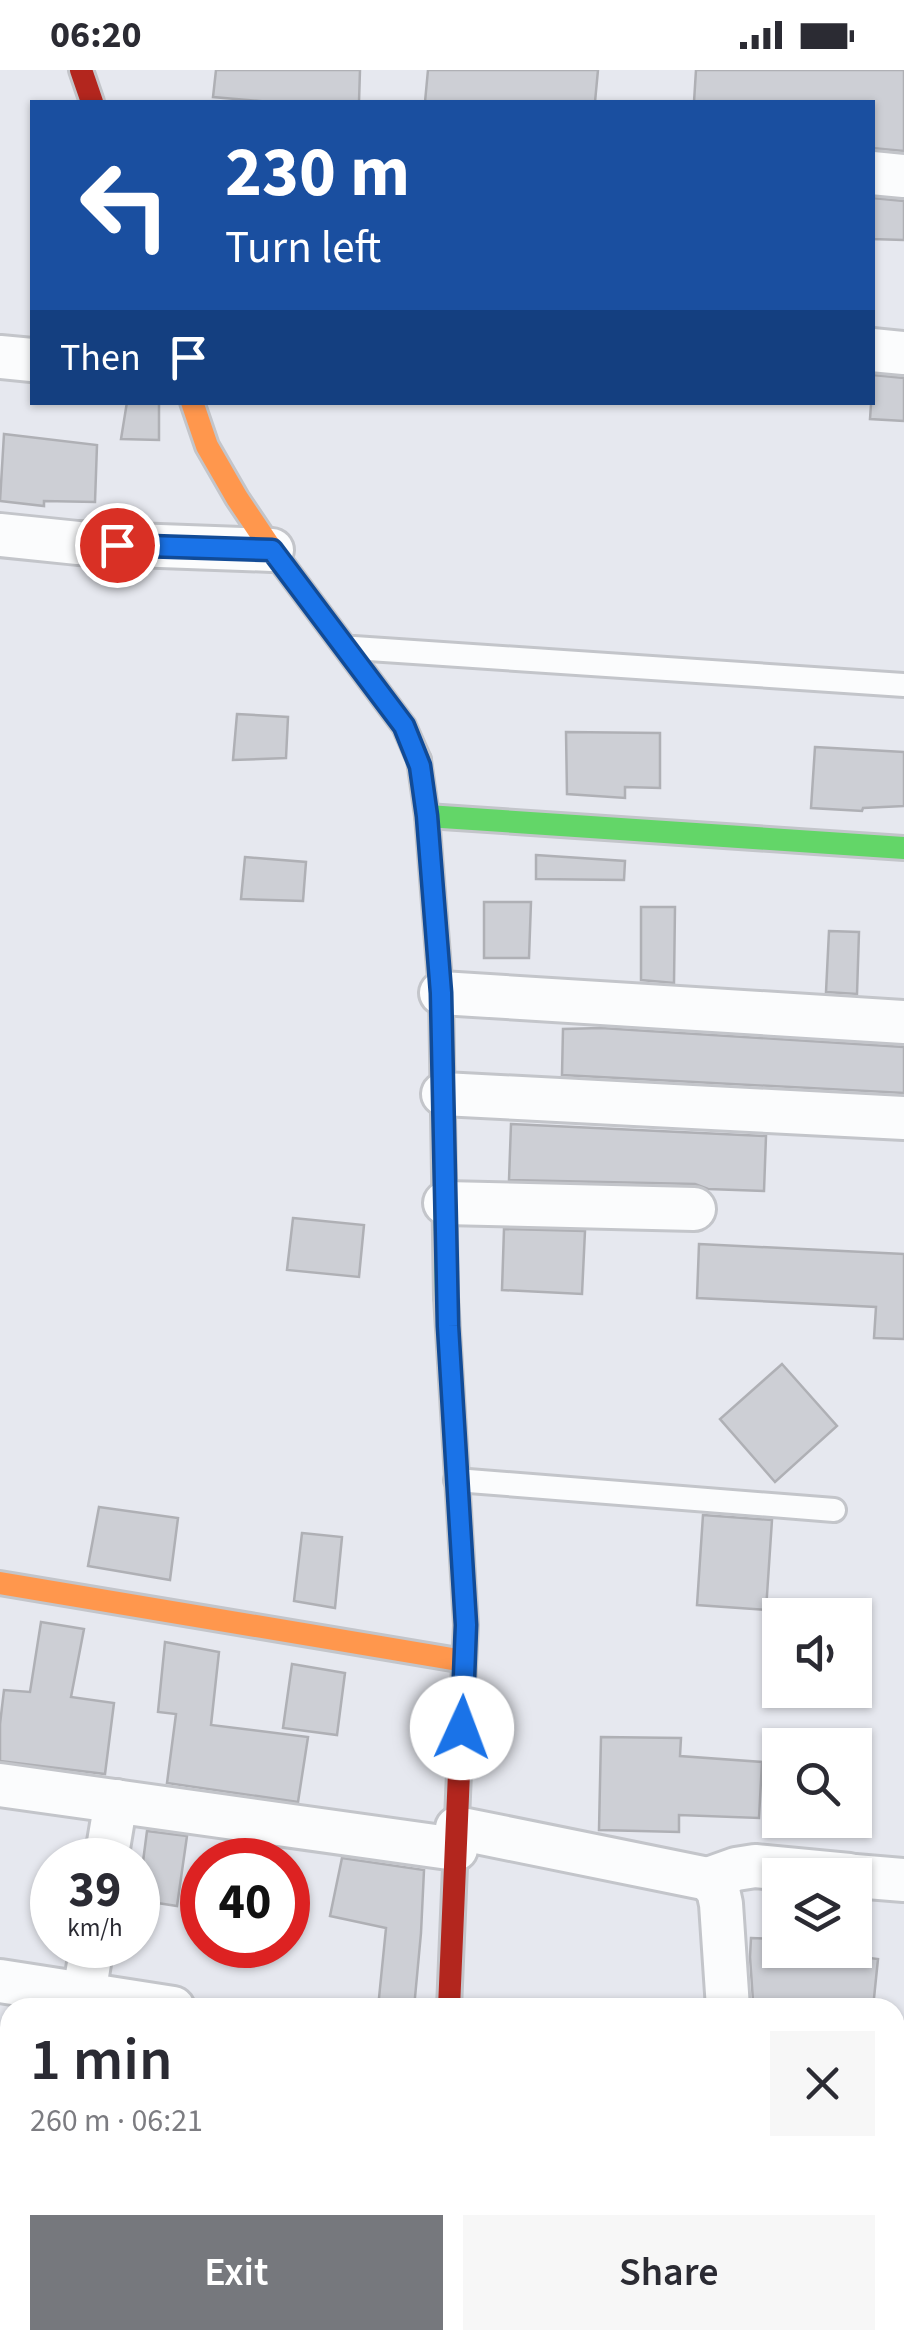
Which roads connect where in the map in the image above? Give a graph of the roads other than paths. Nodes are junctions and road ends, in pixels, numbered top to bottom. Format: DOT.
graph roads {
  1 [pos="81,70"];
  2 [pos="91,100"];
  3 [pos="875,173"];
  4 [pos="904,176"];
  5 [pos="875,350"];
  6 [pos="904,353"];
  7 [pos="0,356"];
  8 [pos="30,360"];
  9 [pos="193,405"];
  10 [pos="0,535"];
  11 [pos="272,550"];
  12 [pos="345,648"];
  13 [pos="904,685"];
  14 [pos="427,816"];
  15 [pos="904,848"];
  16 [pos="441,993"];
  17 [pos="904,1022"];
  18 [pos="443,1094"];
  19 [pos="904,1118"];
  20 [pos="445,1203"];
  21 [pos="694,1209"];
  22 [pos="456,1480"];
  23 [pos="834,1510"];
  24 [pos="0,1583"];
  25 [pos="464,1661"];
  26 [pos="0,1784"];
  27 [pos="116,1801"];
  28 [pos="110,1838"];
  29 [pos="457,1838"];
  30 [pos="762,1867"];
  31 [pos="872,1877"];
  32 [pos="708,1880"];
  33 [pos="904,1880"];
  34 [pos="88,1968"];
  35 [pos="0,1981"];
  36 [pos="84,1994"];
  37 [pos="110,1998"];
  38 [pos="449,1998"];
  39 [pos="727,1998"];
  1 -- 2 [label="street"];
  3 -- 4 [label="street"];
  5 -- 6 [label="street"];
  7 -- 8 [label="street"];
  9 -- 11 [label="street"];
  10 -- 11 [label="street"];
  11 -- 12 [label="street"];
  12 -- 13 [label="lane"];
  12 -- 14 [label="street"];
  14 -- 15 [label="street"];
  14 -- 16 [label="street"];
  16 -- 17 [label="street"];
  16 -- 18 [label="street"];
  18 -- 19 [label="street"];
  18 -- 20 [label="street"];
  20 -- 21 [label="street"];
  20 -- 22 [label="street"];
  22 -- 23 [label="lane"];
  22 -- 25 [label="street"];
  24 -- 25 [label="street"];
  25 -- 29 [label="street"];
  26 -- 27 [label="street"];
  27 -- 28 [label="street"];
  27 -- 29 [label="street"];
  29 -- 32 [label="street"];
  29 -- 38 [label="street"];
  30 -- 32 [label="street"];
  31 -- 33 [label="street"];
  32 -- 39 [label="street"];
  34 -- 36 [label="street"];
  35 -- 36 [label="street"];
  36 -- 37 [label="street"];
}
